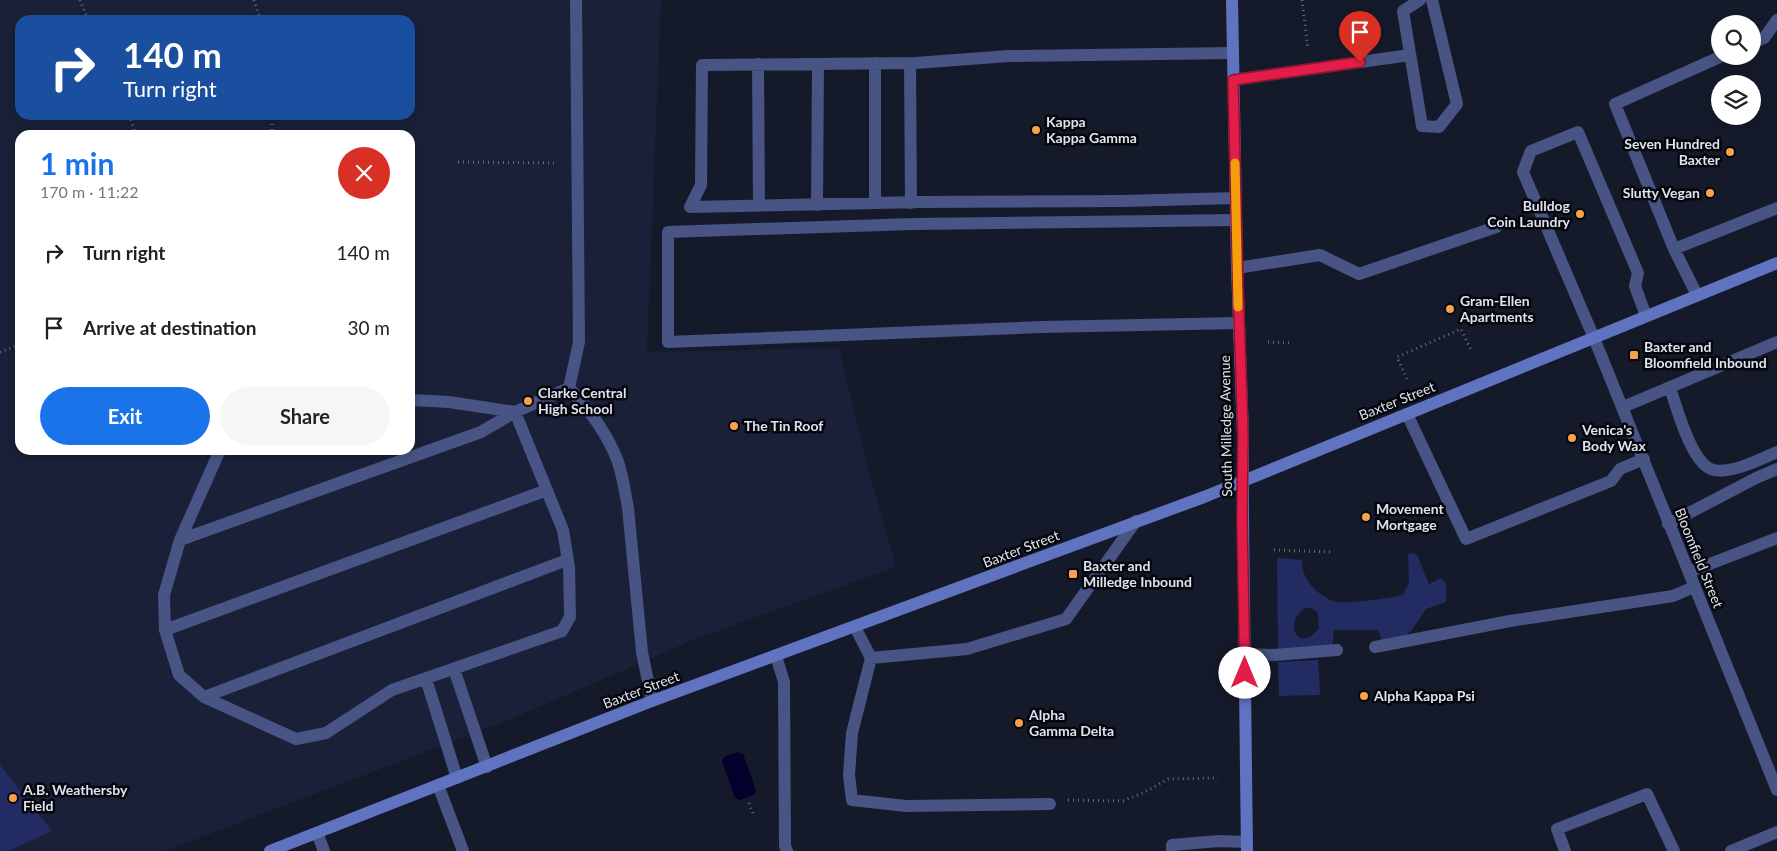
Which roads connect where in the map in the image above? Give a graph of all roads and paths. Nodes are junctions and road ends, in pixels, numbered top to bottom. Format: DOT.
graph roads {
  1 [pos="80,0"];
  2 [pos="254,0"];
  3 [pos="576,0"];
  4 [pos="1232,0"];
  5 [pos="1302,0"];
  6 [pos="1420,0"];
  7 [pos="1432,0"];
  8 [pos="86,15"];
  9 [pos="258,15"];
  10 [pos="1777,20"];
  11 [pos="1761,39"];
  12 [pos="1233,52"];
  13 [pos="1410,55"];
  14 [pos="1711,61"];
  15 [pos="876,63"];
  16 [pos="910,63"];
  17 [pos="758,64"];
  18 [pos="818,64"];
  19 [pos="1310,69"];
  20 [pos="1233,80"];
  21 [pos="458,162"];
  22 [pos="577,163"];
  23 [pos="1236,198"];
  24 [pos="912,203"];
  25 [pos="875,204"];
  26 [pos="817,205"];
  27 [pos="759,206"];
  28 [pos="1777,208"];
  29 [pos="1236,220"];
  30 [pos="1496,227"];
  31 [pos="1674,250"];
  32 [pos="1777,263"];
  33 [pos="1237,268"];
  34 [pos="1697,295"];
  35 [pos="1646,316"];
  36 [pos="1239,323"];
  37 [pos="1594,338"];
  38 [pos="1268,342"];
  39 [pos="1777,342"];
  40 [pos="1291,343"];
  41 [pos="15,346"];
  42 [pos="0,352"];
  43 [pos="1472,352"];
  44 [pos="1407,379"];
  45 [pos="570,388"];
  46 [pos="1670,388"];
  47 [pos="415,400"];
  48 [pos="1623,407"];
  49 [pos="515,412"];
  50 [pos="1407,414"];
  51 [pos="1777,452"];
  52 [pos="218,455"];
  53 [pos="1644,459"];
  54 [pos="1777,469"];
  55 [pos="1243,481"];
  56 [pos="546,490"];
  57 [pos="1136,521"];
  58 [pos="1668,524"];
  59 [pos="1777,538"];
  60 [pos="180,540"];
  61 [pos="1274,550"];
  62 [pos="1333,552"];
  63 [pos="567,560"];
  64 [pos="1689,572"];
  65 [pos="1694,587"];
  66 [pos="855,627"];
  67 [pos="165,630"];
  68 [pos="1375,647"];
  69 [pos="1336,650"];
  70 [pos="1245,654"];
  71 [pos="776,656"];
  72 [pos="872,658"];
  73 [pos="454,669"];
  74 [pos="426,679"];
  75 [pos="204,696"];
  76 [pos="652,702"];
  77 [pos="487,767"];
  78 [pos="457,778"];
  79 [pos="1218,778"];
  80 [pos="438,785"];
  81 [pos="1777,790"];
  82 [pos="749,803"];
  83 [pos="1050,804"];
  84 [pos="754,816"];
  85 [pos="1777,832"];
  86 [pos="317,833"];
  87 [pos="1247,847"];
  88 [pos="785,849"];
  89 [pos="270,851"];
  90 [pos="324,851"];
  91 [pos="463,851"];
  92 [pos="1172,851"];
  93 [pos="1565,851"];
  94 [pos="1674,851"];
  95 [pos="1732,851"];
  1 -- 8 [label="path"];
  2 -- 9 [label="path"];
  3 -- 22 [label="street"];
  4 -- 12 [label="main road, South Milledge Avenue"];
  5 -- 19 [label="path"];
  6 -- 13 [label="street"];
  7 -- 13 [label="street"];
  10 -- 11 [label="street"];
  12 -- 16 [label="street"];
  12 -- 20 [label="main road, South Milledge Avenue"];
  13 -- 19 [label="street"];
  14 -- 31 [label="street"];
  15 -- 16 [label="street"];
  15 -- 18 [label="street"];
  15 -- 25 [label="street"];
  16 -- 24 [label="street"];
  17 -- 18 [label="street"];
  17 -- 27 [label="street"];
  17 -- 27 [label="street"];
  18 -- 26 [label="street"];
  19 -- 20 [label="street"];
  20 -- 23 [label="main road, South Milledge Avenue"];
  21 -- 22 [label="path"];
  22 -- 45 [label="street"];
  23 -- 24 [label="street"];
  23 -- 29 [label="main road, South Milledge Avenue"];
  24 -- 25 [label="street"];
  25 -- 26 [label="street"];
  26 -- 27 [label="street"];
  28 -- 31 [label="street"];
  29 -- 33 [label="main road, South Milledge Avenue"];
  29 -- 36 [label="street"];
  30 -- 33 [label="street"];
  31 -- 34 [label="street"];
  32 -- 34 [label="main road, Baxter Street"];
  33 -- 36 [label="main road, South Milledge Avenue"];
  34 -- 35 [label="main road, Baxter Street"];
  35 -- 37 [label="main road, Baxter Street"];
  35 -- 37 [label="street, Bloomfield Street"];
  36 -- 55 [label="main road, South Milledge Avenue"];
  37 -- 48 [label="street, Bloomfield Street"];
  37 -- 50 [label="main road, Baxter Street"];
  38 -- 40 [label="path"];
  39 -- 46 [label="street"];
  41 -- 42 [label="path"];
  43 -- 44 [label="path"];
  45 -- 49 [label="street"];
  45 -- 76 [label="street"];
  46 -- 48 [label="street"];
  46 -- 51 [label="street"];
  47 -- 49 [label="street"];
  48 -- 53 [label="street, Bloomfield Street"];
  49 -- 56 [label="street"];
  49 -- 60 [label="street"];
  50 -- 53 [label="street"];
  50 -- 55 [label="main road, Baxter Street"];
  52 -- 60 [label="street"];
  53 -- 58 [label="street, Bloomfield Street"];
  54 -- 58 [label="street"];
  55 -- 57 [label="main road, Baxter Street"];
  55 -- 70 [label="main road, South Milledge Avenue"];
  56 -- 63 [label="street"];
  56 -- 67 [label="street"];
  57 -- 66 [label="main road, Baxter Street"];
  57 -- 72 [label="street"];
  58 -- 64 [label="street, Bloomfield Street"];
  59 -- 64 [label="street"];
  60 -- 67 [label="street"];
  61 -- 62 [label="path"];
  63 -- 73 [label="street"];
  63 -- 75 [label="street"];
  64 -- 65 [label="street, Bloomfield Street"];
  65 -- 68 [label="street"];
  65 -- 81 [label="street, Bloomfield Street"];
  66 -- 71 [label="main road, Baxter Street"];
  66 -- 72 [label="street"];
  67 -- 75 [label="street"];
  69 -- 70 [label="street"];
  70 -- 87 [label="main road, South Milledge Avenue"];
  71 -- 76 [label="main road, Baxter Street"];
  71 -- 88 [label="street"];
  72 -- 83 [label="street"];
  73 -- 74 [label="street"];
  73 -- 77 [label="street"];
  74 -- 75 [label="street"];
  74 -- 78 [label="street"];
  76 -- 77 [label="main road, Baxter Street"];
  77 -- 78 [label="main road, Baxter Street"];
  78 -- 80 [label="main road, Baxter Street"];
  79 -- 83 [label="path"];
  80 -- 86 [label="main road, Baxter Street"];
  80 -- 91 [label="street"];
  82 -- 84 [label="path"];
  85 -- 95 [label="street"];
  86 -- 89 [label="main road, Baxter Street"];
  86 -- 90 [label="street"];
  87 -- 92 [label="street"];
  93 -- 94 [label="street"];
}
